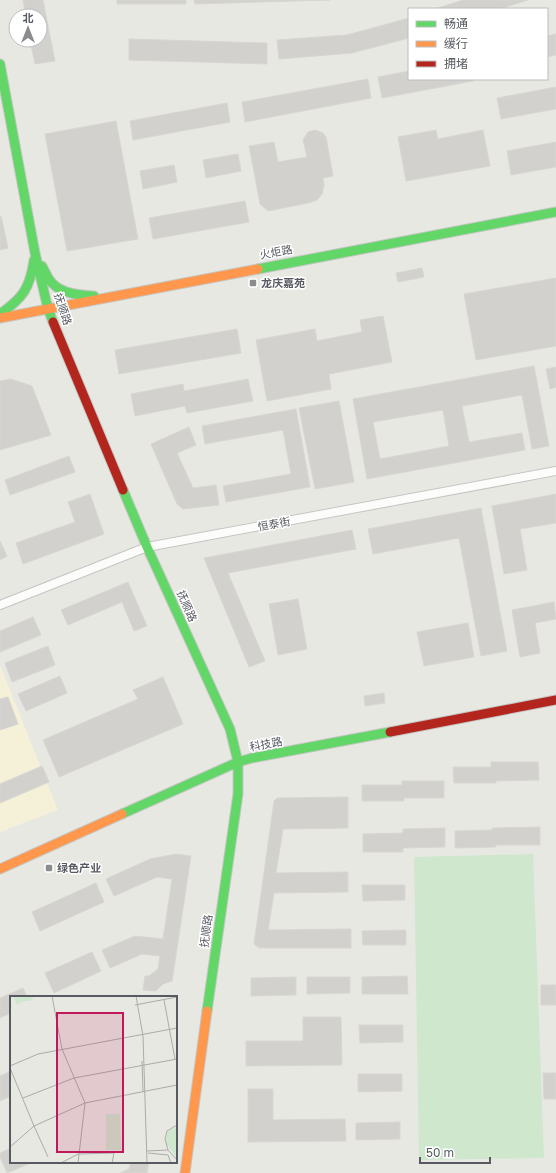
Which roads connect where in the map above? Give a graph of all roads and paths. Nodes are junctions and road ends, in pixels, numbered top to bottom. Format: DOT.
graph roads {
  1 [pos="0,64"];
  2 [pos="556,212"];
  3 [pos="35,253"];
  4 [pos="109,297"];
  5 [pos="48,309"];
  6 [pos="0,314"];
  7 [pos="0,318"];
  8 [pos="556,471"];
  9 [pos="147,547"];
  10 [pos="0,605"];
  11 [pos="556,700"];
  12 [pos="238,762"];
  13 [pos="0,869"];
  14 [pos="185,1173"];
  1 -- 3 [label="main road, 抚顺路"];
  2 -- 4 [label="main road, 火炬路"];
  3 -- 4 [label="main road"];
  3 -- 5 [label="main road, 抚顺路"];
  3 -- 6 [label="main road"];
  4 -- 5 [label="main road, 火炬路"];
  5 -- 7 [label="main road, 火炬路"];
  5 -- 9 [label="main road, 抚顺路"];
  8 -- 9 [label="street, 恒泰街"];
  9 -- 10 [label="street, 恒泰街"];
  9 -- 12 [label="main road, 抚顺路"];
  11 -- 12 [label="main road, 科技路"];
  12 -- 13 [label="main road, 科技路"];
  12 -- 14 [label="main road, 抚顺路"];
}
